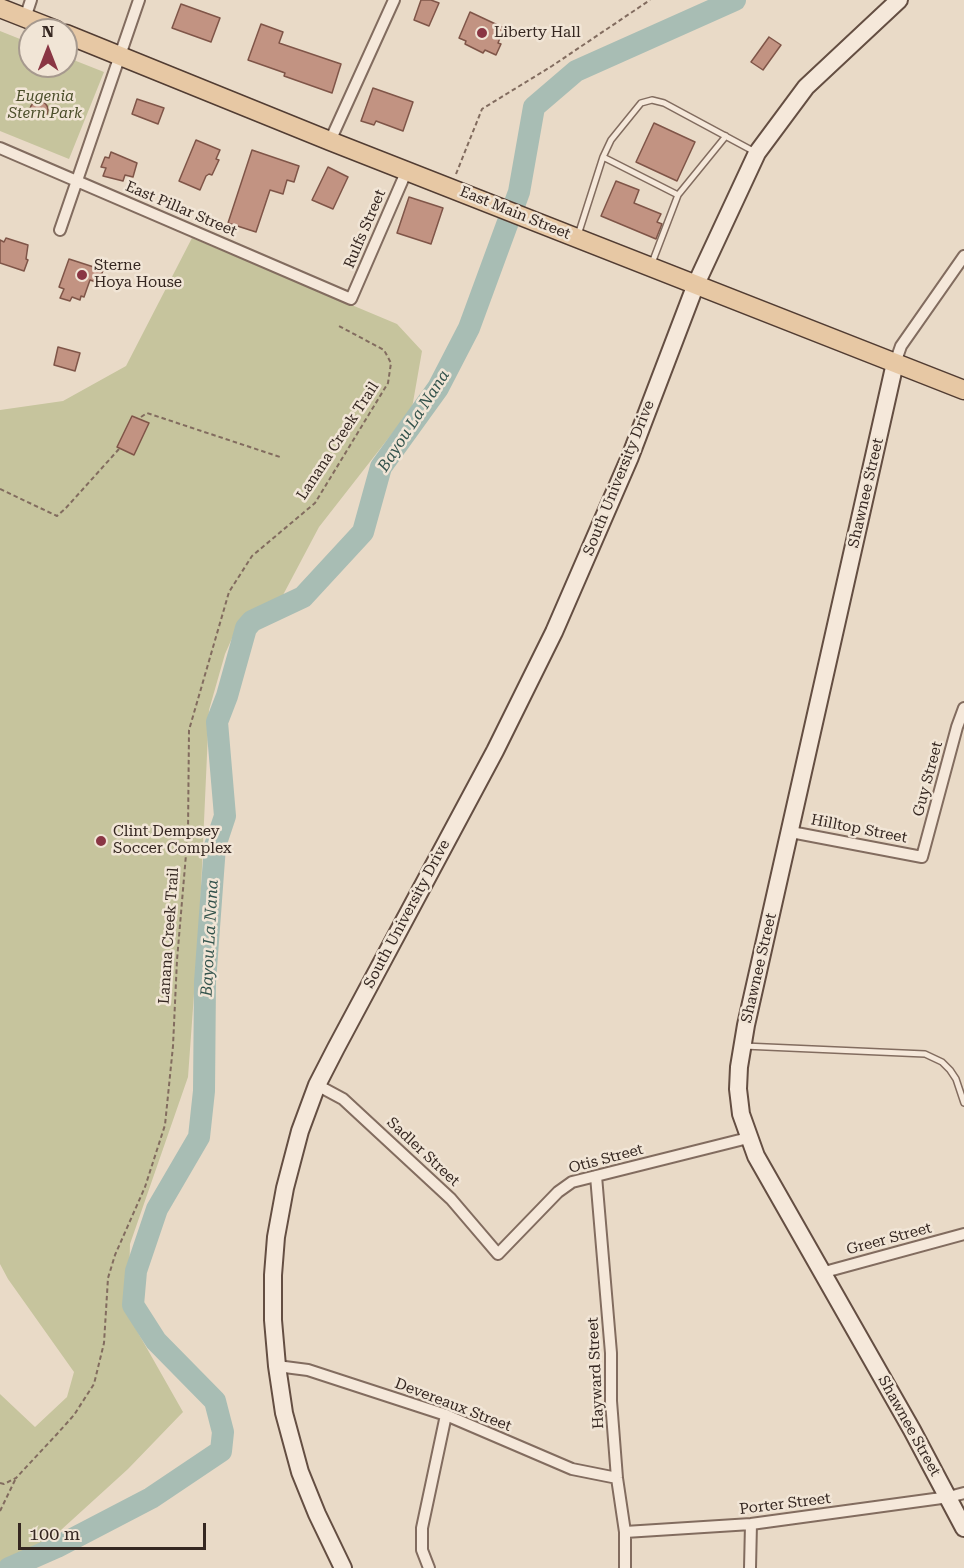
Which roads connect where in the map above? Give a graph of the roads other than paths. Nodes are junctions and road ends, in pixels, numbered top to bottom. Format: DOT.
graph roads {
  1 [pos="31,0"];
  2 [pos="139,0"];
  3 [pos="394,0"];
  4 [pos="899,0"];
  5 [pos="0,8"];
  6 [pos="25,18"];
  7 [pos="78,39"];
  8 [pos="120,56"];
  9 [pos="726,136"];
  10 [pos="330,141"];
  11 [pos="0,148"];
  12 [pos="757,153"];
  13 [pos="603,158"];
  14 [pos="407,170"];
  15 [pos="77,181"];
  16 [pos="678,195"];
  17 [pos="60,230"];
  18 [pos="571,235"];
  19 [pos="964,256"];
  20 [pos="651,267"];
  21 [pos="696,284"];
  22 [pos="351,299"];
  23 [pos="895,363"];
  24 [pos="964,390"];
  25 [pos="964,708"];
  26 [pos="791,832"];
  27 [pos="922,857"];
  28 [pos="742,1046"];
  29 [pos="317,1085"];
  30 [pos="964,1103"];
  31 [pos="748,1138"];
  32 [pos="597,1176"];
  33 [pos="963,1238"];
  34 [pos="498,1254"];
  35 [pos="821,1273"];
  36 [pos="277,1366"];
  37 [pos="446,1415"];
  38 [pos="617,1478"];
  39 [pos="956,1495"];
  40 [pos="751,1524"];
  41 [pos="964,1528"];
  42 [pos="625,1532"];
  43 [pos="343,1568"];
  44 [pos="429,1568"];
  45 [pos="625,1568"];
  46 [pos="750,1568"];
  1 -- 6 [label="street"];
  2 -- 8 [label="street"];
  3 -- 10 [label="street"];
  4 -- 12 [label="main road, South University Drive"];
  5 -- 6 [label="main road"];
  7 -- 8 [label="main road, East Main Street"];
  8 -- 10 [label="main road, East Main Street"];
  8 -- 15 [label="street"];
  9 -- 12 [label="lane"];
  9 -- 13 [label="lane"];
  9 -- 16 [label="lane"];
  10 -- 14 [label="main road, East Main Street"];
  11 -- 15 [label="street, East Pillar Street"];
  12 -- 21 [label="main road, South University Drive"];
  13 -- 16 [label="lane"];
  13 -- 18 [label="lane"];
  14 -- 18 [label="main road, East Main Street"];
  14 -- 22 [label="street, Rulfs Street"];
  15 -- 17 [label="street"];
  15 -- 22 [label="street, East Pillar Street"];
  16 -- 20 [label="lane"];
  18 -- 20 [label="main road, East Main Street"];
  19 -- 23 [label="street"];
  20 -- 21 [label="main road, East Main Street"];
  21 -- 23 [label="main road, East Main Street"];
  21 -- 29 [label="main road, South University Drive"];
  23 -- 24 [label="main road, East Main Street"];
  23 -- 26 [label="main road, Shawnee Street"];
  25 -- 27 [label="street, Guy Street"];
  26 -- 27 [label="street, Hilltop Street"];
  26 -- 28 [label="main road, Shawnee Street"];
  28 -- 30 [label="lane"];
  28 -- 31 [label="main road, Shawnee Street"];
  29 -- 34 [label="street, Sadler Street"];
  29 -- 36 [label="main road, South University Drive"];
  31 -- 32 [label="street, Otis Street"];
  31 -- 35 [label="main road, Shawnee Street"];
  32 -- 34 [label="street, Otis Street"];
  32 -- 38 [label="street, Hayward Street"];
  33 -- 35 [label="street, Greer Street"];
  35 -- 39 [label="main road, Shawnee Street"];
  36 -- 37 [label="street, Devereaux Street"];
  36 -- 43 [label="main road, South University Drive"];
  37 -- 38 [label="street, Devereaux Street"];
  37 -- 44 [label="street"];
  38 -- 42 [label="street, Hayward Street"];
  39 -- 40 [label="street, Porter Street"];
  39 -- 41 [label="main road, Shawnee Street"];
  40 -- 42 [label="street, Porter Street"];
  40 -- 46 [label="street"];
  42 -- 45 [label="street, Hayward Street"];
}
